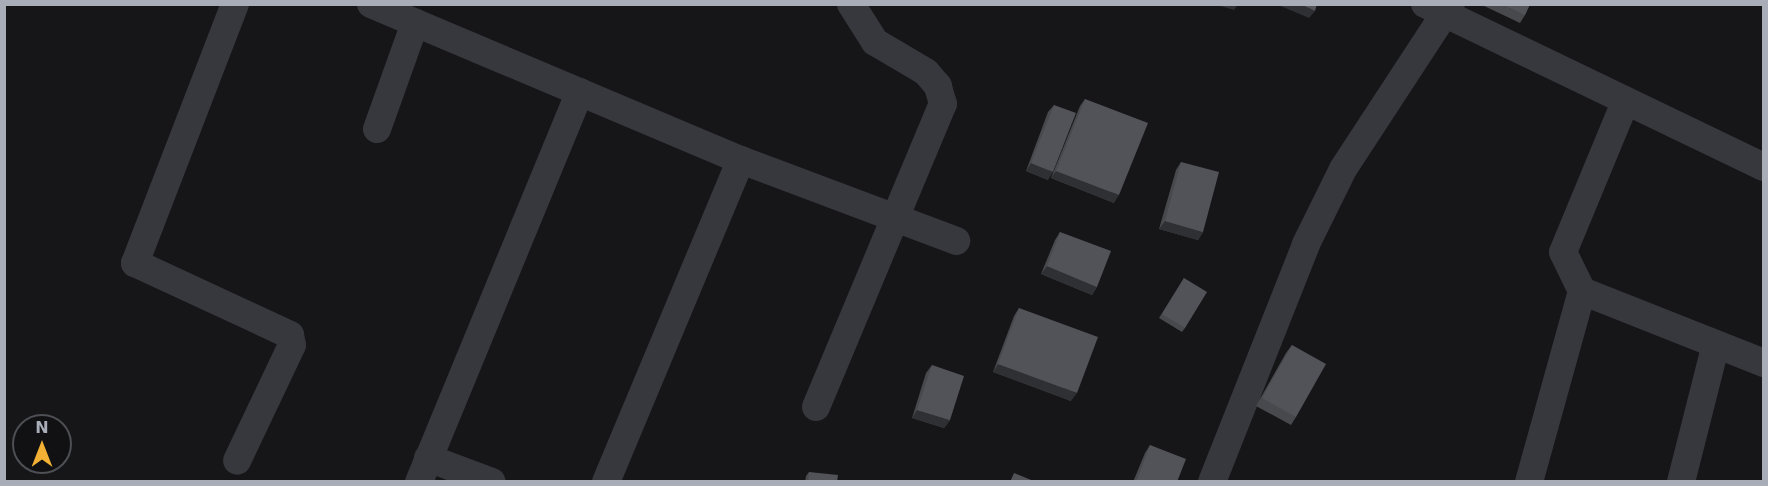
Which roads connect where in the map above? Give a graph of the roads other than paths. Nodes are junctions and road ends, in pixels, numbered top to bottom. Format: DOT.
graph roads {
  1 [pos="235,4"];
  2 [pos="371,4"];
  3 [pos="851,4"];
  4 [pos="1440,8"];
  5 [pos="415,23"];
  6 [pos="580,92"];
  7 [pos="1625,102"];
  8 [pos="377,129"];
  9 [pos="741,160"];
  10 [pos="1764,167"];
  11 [pos="897,219"];
  12 [pos="956,241"];
  13 [pos="1582,291"];
  14 [pos="1716,344"];
  15 [pos="1764,363"];
  16 [pos="816,407"];
  17 [pos="237,461"];
  18 [pos="424,470"];
  19 [pos="492,482"];
  20 [pos="606,482"];
  21 [pos="1212,482"];
  22 [pos="1529,482"];
  23 [pos="1681,482"];
  1 -- 17 [label="street"];
  2 -- 5 [label="street"];
  3 -- 11 [label="street"];
  4 -- 7 [label="street"];
  4 -- 21 [label="street"];
  5 -- 6 [label="street"];
  5 -- 8 [label="street"];
  6 -- 9 [label="street"];
  6 -- 18 [label="street"];
  7 -- 10 [label="street"];
  7 -- 13 [label="street"];
  9 -- 11 [label="street"];
  9 -- 20 [label="street"];
  11 -- 12 [label="street"];
  11 -- 16 [label="street"];
  13 -- 14 [label="street"];
  13 -- 22 [label="street"];
  14 -- 15 [label="street"];
  14 -- 23 [label="street"];
  18 -- 19 [label="street"];
}
